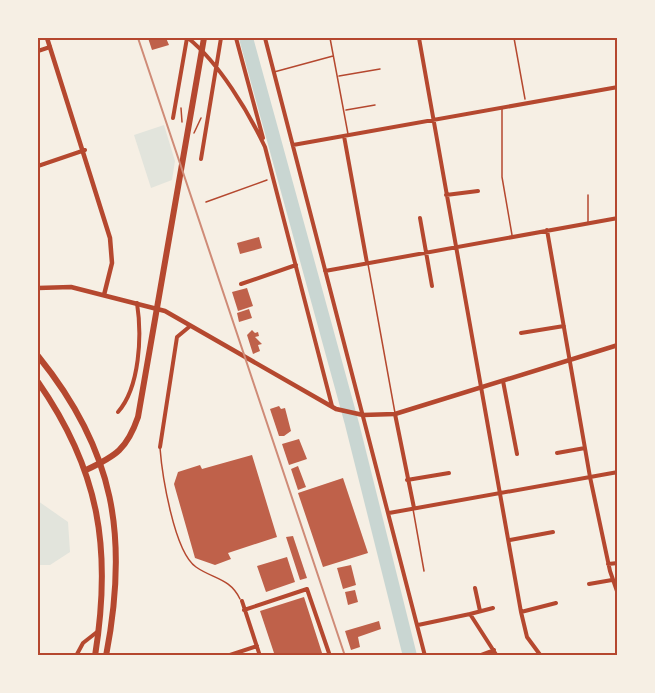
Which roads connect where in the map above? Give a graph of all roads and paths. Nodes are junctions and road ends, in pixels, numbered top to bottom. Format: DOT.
graph roads {
  1 [pos="47,38"];
  2 [pos="188,38"];
  3 [pos="204,38"];
  4 [pos="221,38"];
  5 [pos="237,38"];
  6 [pos="265,38"];
  7 [pos="330,38"];
  8 [pos="339,38"];
  9 [pos="418,38"];
  10 [pos="514,38"];
  11 [pos="50,47"];
  12 [pos="38,51"];
  13 [pos="334,56"];
  14 [pos="215,69"];
  15 [pos="380,69"];
  16 [pos="273,72"];
  17 [pos="338,76"];
  18 [pos="618,87"];
  19 [pos="525,103"];
  20 [pos="375,105"];
  21 [pos="502,107"];
  22 [pos="344,111"];
  23 [pos="173,118"];
  24 [pos="434,119"];
  25 [pos="346,135"];
  26 [pos="293,145"];
  27 [pos="265,147"];
  28 [pos="85,150"];
  29 [pos="201,159"];
  30 [pos="38,166"];
  31 [pos="273,178"];
  32 [pos="478,191"];
  33 [pos="446,195"];
  34 [pos="588,195"];
  35 [pos="206,202"];
  36 [pos="420,218"];
  37 [pos="618,218"];
  38 [pos="588,223"];
  39 [pos="548,230"];
  40 [pos="512,237"];
  41 [pos="456,247"];
  42 [pos="426,252"];
  43 [pos="368,263"];
  44 [pos="296,265"];
  45 [pos="325,271"];
  46 [pos="241,284"];
  47 [pos="432,286"];
  48 [pos="38,288"];
  49 [pos="104,295"];
  50 [pos="137,303"];
  51 [pos="564,326"];
  52 [pos="189,327"];
  53 [pos="521,333"];
  54 [pos="618,345"];
  55 [pos="38,356"];
  56 [pos="571,360"];
  57 [pos="503,381"];
  58 [pos="38,382"];
  59 [pos="481,388"];
  60 [pos="334,408"];
  61 [pos="118,412"];
  62 [pos="395,414"];
  63 [pos="362,415"];
  64 [pos="160,447"];
  65 [pos="585,448"];
  66 [pos="557,453"];
  67 [pos="517,454"];
  68 [pos="100,464"];
  69 [pos="86,470"];
  70 [pos="618,472"];
  71 [pos="449,473"];
  72 [pos="590,477"];
  73 [pos="407,480"];
  74 [pos="501,492"];
  75 [pos="413,508"];
  76 [pos="388,513"];
  77 [pos="553,532"];
  78 [pos="509,540"];
  79 [pos="618,563"];
  80 [pos="608,564"];
  81 [pos="424,571"];
  82 [pos="612,580"];
  83 [pos="589,584"];
  84 [pos="475,588"];
  85 [pos="618,594"];
  86 [pos="242,602"];
  87 [pos="556,603"];
  88 [pos="493,608"];
  89 [pos="244,610"];
  90 [pos="480,611"];
  91 [pos="521,612"];
  92 [pos="470,614"];
  93 [pos="418,625"];
  94 [pos="99,631"];
  95 [pos="257,646"];
  96 [pos="494,650"];
  97 [pos="76,656"];
  98 [pos="95,656"];
  99 [pos="106,656"];
  100 [pos="227,656"];
  101 [pos="260,656"];
  102 [pos="330,656"];
  103 [pos="425,656"];
  104 [pos="478,656"];
  105 [pos="497,656"];
  106 [pos="541,656"];
  1 -- 11 [label="street"];
  2 -- 14 [label="street"];
  2 -- 23 [label="street"];
  3 -- 68 [label="main road"];
  4 -- 14 [label="street"];
  5 -- 27 [label="street"];
  6 -- 16 [label="street"];
  7 -- 8 [label="lane"];
  7 -- 13 [label="lane"];
  9 -- 24 [label="street"];
  10 -- 19 [label="path"];
  11 -- 12 [label="street"];
  11 -- 28 [label="street"];
  13 -- 16 [label="lane"];
  13 -- 17 [label="lane"];
  14 -- 27 [label="street"];
  14 -- 29 [label="street"];
  15 -- 17 [label="lane"];
  16 -- 26 [label="street"];
  17 -- 22 [label="lane"];
  18 -- 19 [label="street"];
  19 -- 21 [label="street"];
  20 -- 22 [label="lane"];
  21 -- 24 [label="street"];
  21 -- 40 [label="lane"];
  22 -- 25 [label="lane"];
  24 -- 25 [label="street"];
  24 -- 33 [label="street"];
  25 -- 26 [label="street"];
  25 -- 43 [label="street"];
  26 -- 45 [label="street"];
  27 -- 31 [label="street"];
  28 -- 30 [label="street"];
  28 -- 49 [label="street"];
  31 -- 35 [label="path"];
  31 -- 44 [label="street"];
  32 -- 33 [label="street"];
  33 -- 41 [label="street"];
  34 -- 38 [label="lane"];
  36 -- 42 [label="street"];
  37 -- 38 [label="street"];
  38 -- 39 [label="street"];
  39 -- 40 [label="street"];
  39 -- 51 [label="street"];
  40 -- 41 [label="street"];
  41 -- 42 [label="street"];
  41 -- 59 [label="street"];
  42 -- 43 [label="street"];
  42 -- 47 [label="street"];
  43 -- 45 [label="street"];
  43 -- 62 [label="lane"];
  44 -- 46 [label="street"];
  44 -- 60 [label="street"];
  45 -- 63 [label="street"];
  48 -- 49 [label="street"];
  49 -- 50 [label="street"];
  50 -- 52 [label="street"];
  50 -- 61 [label="street"];
  51 -- 53 [label="street"];
  51 -- 56 [label="street"];
  52 -- 60 [label="street"];
  52 -- 64 [label="street"];
  54 -- 56 [label="street"];
  55 -- 68 [label="main road"];
  56 -- 57 [label="street"];
  56 -- 65 [label="street"];
  57 -- 59 [label="street"];
  57 -- 67 [label="street"];
  58 -- 69 [label="main road"];
  59 -- 62 [label="street"];
  59 -- 74 [label="street"];
  60 -- 63 [label="street"];
  62 -- 63 [label="street"];
  62 -- 73 [label="street"];
  63 -- 76 [label="street"];
  64 -- 86 [label="lane"];
  65 -- 66 [label="street"];
  65 -- 72 [label="street"];
  68 -- 69 [label="main road"];
  68 -- 99 [label="main road"];
  69 -- 94 [label="main road"];
  70 -- 72 [label="street"];
  71 -- 73 [label="street"];
  72 -- 74 [label="street"];
  72 -- 80 [label="street"];
  73 -- 75 [label="street"];
  74 -- 75 [label="street"];
  74 -- 78 [label="street"];
  75 -- 76 [label="street"];
  75 -- 81 [label="lane"];
  76 -- 93 [label="street"];
  77 -- 78 [label="street"];
  78 -- 91 [label="street"];
  79 -- 80 [label="street"];
  80 -- 82 [label="street"];
  82 -- 83 [label="street"];
  82 -- 85 [label="street"];
  84 -- 90 [label="street"];
  86 -- 89 [label="street"];
  87 -- 91 [label="street"];
  88 -- 90 [label="street"];
  89 -- 95 [label="street"];
  89 -- 102 [label="street"];
  90 -- 92 [label="street"];
  91 -- 106 [label="street"];
  92 -- 93 [label="street"];
  92 -- 96 [label="street"];
  93 -- 103 [label="street"];
  94 -- 97 [label="street"];
  94 -- 98 [label="main road"];
  95 -- 100 [label="street"];
  95 -- 101 [label="street"];
  96 -- 104 [label="street"];
  96 -- 105 [label="street"];
}
